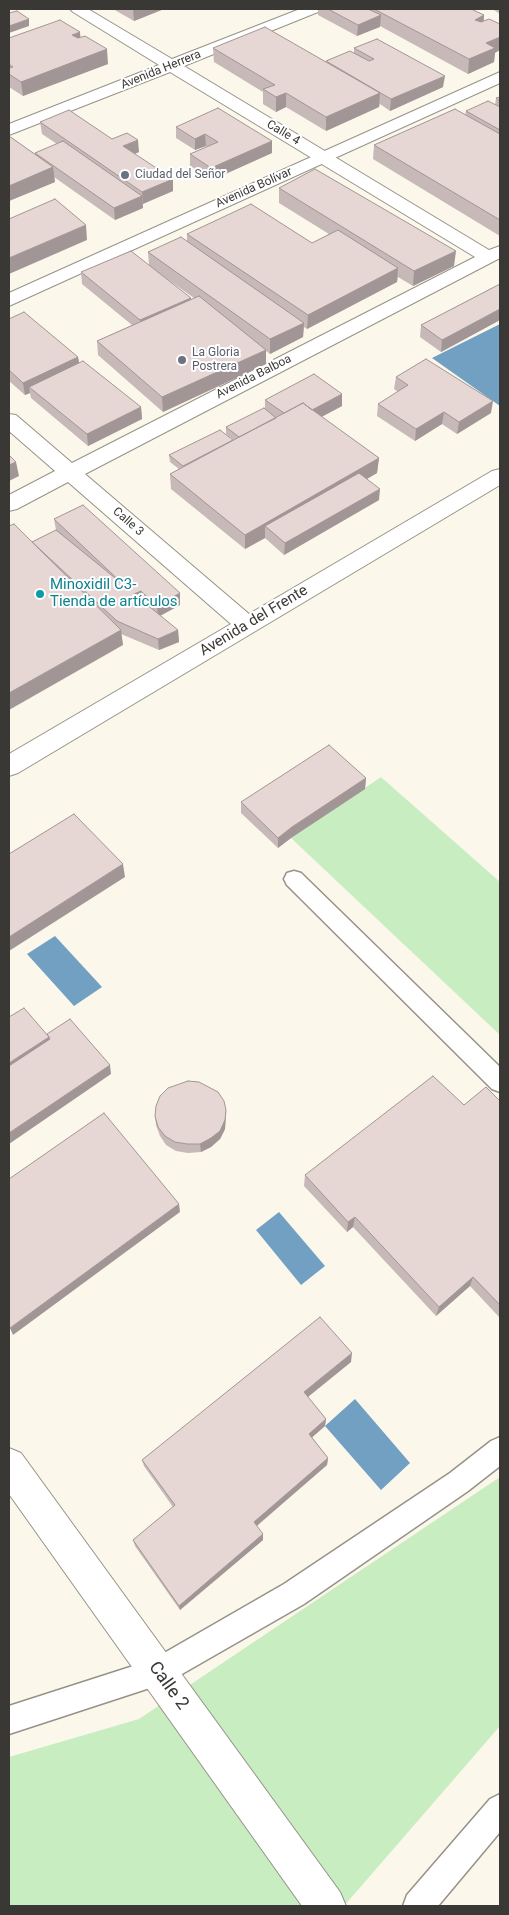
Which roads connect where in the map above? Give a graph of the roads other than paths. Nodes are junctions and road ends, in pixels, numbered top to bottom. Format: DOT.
graph roads {
  1 [pos="78,9"];
  2 [pos="313,9"];
  3 [pos="171,65"];
  4 [pos="500,77"];
  5 [pos="9,130"];
  6 [pos="323,157"];
  7 [pos="494,254"];
  8 [pos="9,300"];
  9 [pos="9,420"];
  10 [pos="70,472"];
  11 [pos="500,476"];
  12 [pos="9,504"];
  13 [pos="247,625"];
  14 [pos="9,766"];
  15 [pos="294,878"];
  16 [pos="500,1082"];
  17 [pos="500,1450"];
  18 [pos="9,1465"];
  19 [pos="158,1672"];
  20 [pos="9,1720"];
  21 [pos="500,1809"];
  22 [pos="326,1906"];
  23 [pos="418,1906"];
  1 -- 3 [label="street, Calle 4"];
  2 -- 3 [label="street, Avenida Herrera"];
  3 -- 5 [label="street, Avenida Herrera"];
  3 -- 6 [label="street, Calle 4"];
  4 -- 6 [label="street, Avenida Bolívar"];
  6 -- 7 [label="street, Calle 4"];
  6 -- 8 [label="street, Avenida Bolívar"];
  7 -- 10 [label="street, Avenida Balboa"];
  9 -- 10 [label="street, Calle 3"];
  10 -- 12 [label="street, Avenida Balboa"];
  10 -- 13 [label="street, Calle 3"];
  11 -- 13 [label="street, Avenida del Frente"];
  13 -- 14 [label="street, Avenida del Frente"];
  15 -- 16 [label="lane"];
  17 -- 19 [label="lane"];
  18 -- 19 [label="street, Calle 2"];
  19 -- 20 [label="lane"];
  19 -- 22 [label="street, Calle 2"];
  21 -- 23 [label="lane"];
}
